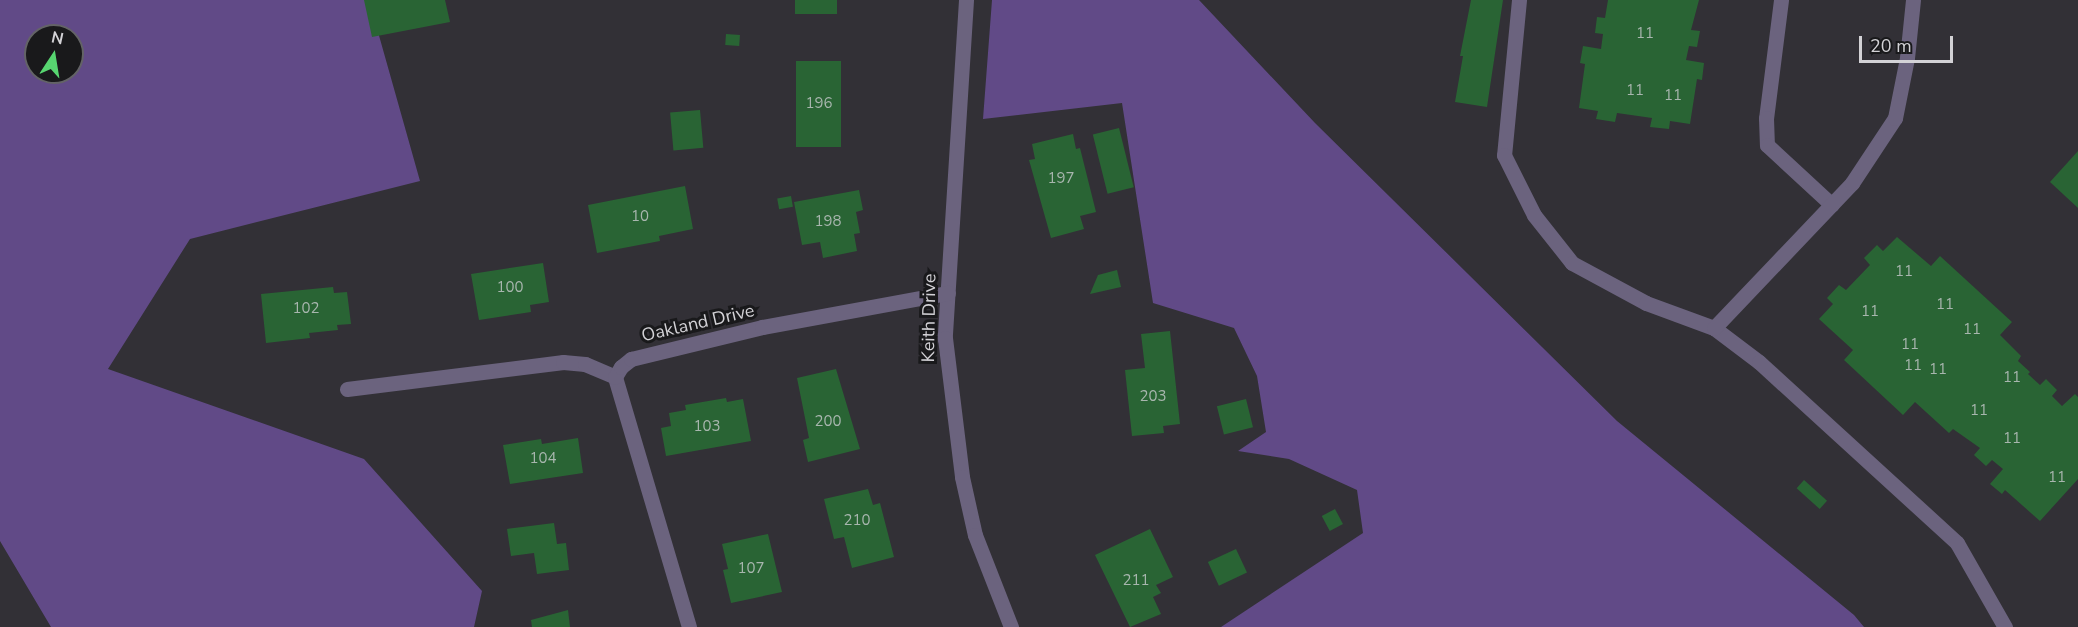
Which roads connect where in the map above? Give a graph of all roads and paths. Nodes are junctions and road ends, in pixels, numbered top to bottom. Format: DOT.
graph roads {
  1 [pos="966,0"];
  2 [pos="1519,0"];
  3 [pos="1780,0"];
  4 [pos="1913,0"];
  5 [pos="1832,205"];
  6 [pos="948,292"];
  7 [pos="1714,328"];
  8 [pos="615,377"];
  9 [pos="347,389"];
  10 [pos="689,627"];
  11 [pos="1011,627"];
  12 [pos="2005,627"];
  1 -- 6 [label="street, Keith Drive"];
  2 -- 7 [label="street"];
  3 -- 5 [label="street"];
  4 -- 5 [label="street"];
  5 -- 7 [label="street"];
  6 -- 8 [label="street, Oakland Drive"];
  6 -- 11 [label="street, Keith Drive"];
  7 -- 12 [label="street"];
  8 -- 9 [label="street"];
  8 -- 10 [label="street"];
}
